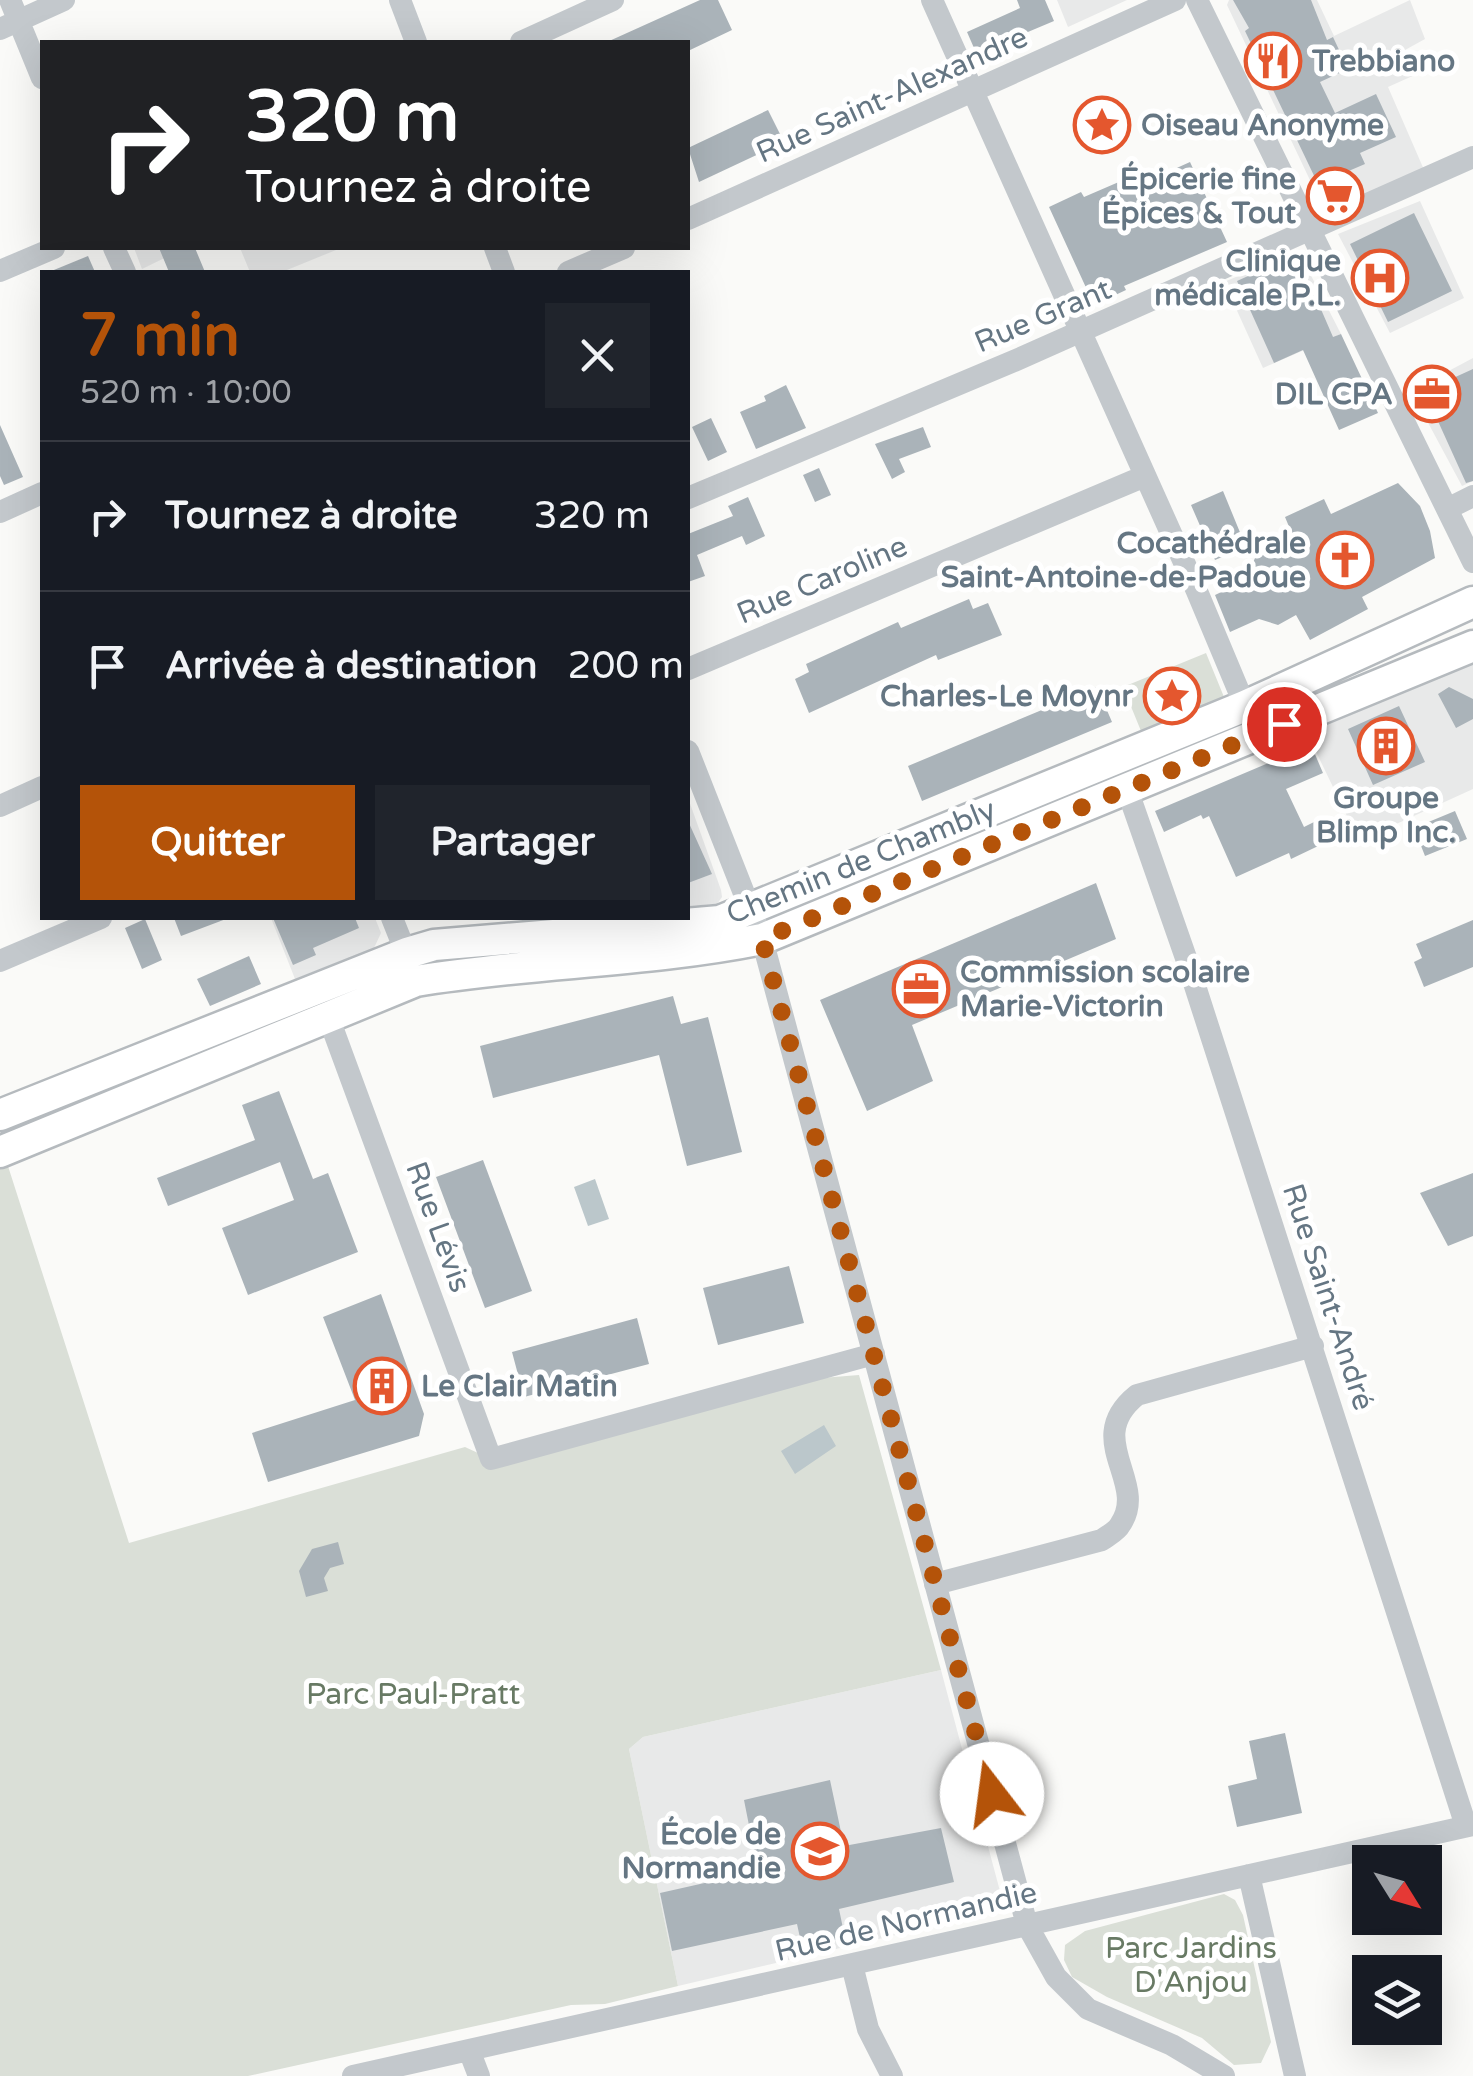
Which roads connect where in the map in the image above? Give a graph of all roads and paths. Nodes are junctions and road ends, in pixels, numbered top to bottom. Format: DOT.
graph roads {
  1 [pos="64,0"];
  2 [pos="400,0"];
  3 [pos="614,0"];
  4 [pos="932,0"];
  5 [pos="1175,0"];
  6 [pos="1197,0"];
  7 [pos="9,16"];
  8 [pos="415,40"];
  9 [pos="525,40"];
  10 [pos="40,74"];
  11 [pos="973,92"];
  12 [pos="1473,157"];
  13 [pos="690,218"];
  14 [pos="1312,231"];
  15 [pos="50,250"];
  16 [pos="619,250"];
  17 [pos="573,270"];
  18 [pos="0,272"];
  19 [pos="1081,332"];
  20 [pos="1145,476"];
  21 [pos="40,493"];
  22 [pos="1473,496"];
  23 [pos="690,497"];
  24 [pos="1447,509"];
  25 [pos="0,512"];
  26 [pos="1473,562"];
  27 [pos="1473,602"];
  28 [pos="1473,646"];
  29 [pos="690,668"];
  30 [pos="1244,706"];
  31 [pos="690,755"];
  32 [pos="40,788"];
  33 [pos="1127,789"];
  34 [pos="0,806"];
  35 [pos="750,910"];
  36 [pos="96,920"];
  37 [pos="393,920"];
  38 [pos="762,939"];
  39 [pos="0,962"];
  40 [pos="411,967"];
  41 [pos="328,1016"];
  42 [pos="0,1115"];
  43 [pos="0,1152"];
  44 [pos="1312,1346"];
  45 [pos="874,1354"];
  46 [pos="935,1584"];
  47 [pos="1470,1826"];
  48 [pos="1249,1875"];
  49 [pos="1027,1925"];
  50 [pos="852,1965"];
  51 [pos="469,2050"];
  52 [pos="1294,2071"];
  53 [pos="353,2076"];
  54 [pos="479,2076"];
  55 [pos="892,2076"];
  56 [pos="1224,2076"];
  57 [pos="1270,2076"];
  1 -- 7 [label="street"];
  2 -- 8 [label="street"];
  3 -- 9 [label="street"];
  4 -- 11 [label="street"];
  5 -- 11 [label="street, Rue Saint-Alexandre"];
  6 -- 14 [label="street"];
  7 -- 10 [label="street"];
  11 -- 13 [label="street, Rue Saint-Alexandre"];
  11 -- 19 [label="street"];
  12 -- 14 [label="street, Rue Grant"];
  14 -- 19 [label="street, Rue Grant"];
  14 -- 24 [label="street"];
  15 -- 18 [label="street"];
  16 -- 17 [label="street"];
  19 -- 20 [label="street"];
  19 -- 23 [label="street, Rue Grant"];
  20 -- 29 [label="street, Rue Caroline"];
  20 -- 30 [label="street"];
  21 -- 25 [label="street"];
  22 -- 24 [label="street"];
  24 -- 26 [label="street"];
  27 -- 30 [label="main road, Chemin de Chambly"];
  28 -- 33 [label="main road, Chemin de Chambly"];
  30 -- 35 [label="main road, Chemin de Chambly"];
  31 -- 35 [label="street"];
  32 -- 34 [label="street"];
  33 -- 38 [label="main road, Chemin de Chambly"];
  33 -- 44 [label="street, Rue Saint-André"];
  35 -- 38 [label="street"];
  35 -- 40 [label="main road, Chemin de Chambly"];
  36 -- 39 [label="street"];
  37 -- 40 [label="street"];
  38 -- 40 [label="main road, Chemin de Chambly"];
  38 -- 45 [label="street"];
  40 -- 41 [label="main road, Chemin de Chambly"];
  40 -- 42 [label="main road, Chemin de Chambly"];
  41 -- 43 [label="main road, Chemin de Chambly"];
  41 -- 45 [label="street, Rue Lévis"];
  44 -- 46 [label="street"];
  44 -- 47 [label="street, Rue Saint-André"];
  45 -- 46 [label="street"];
  46 -- 49 [label="street"];
  47 -- 48 [label="street, Rue de Normandie"];
  48 -- 49 [label="street, Rue de Normandie"];
  48 -- 52 [label="street"];
  49 -- 50 [label="street, Rue de Normandie"];
  49 -- 56 [label="street"];
  50 -- 51 [label="street, Rue de Normandie"];
  50 -- 55 [label="street"];
  51 -- 53 [label="street, Rue de Normandie"];
  51 -- 54 [label="street"];
  52 -- 57 [label="street"];
}
